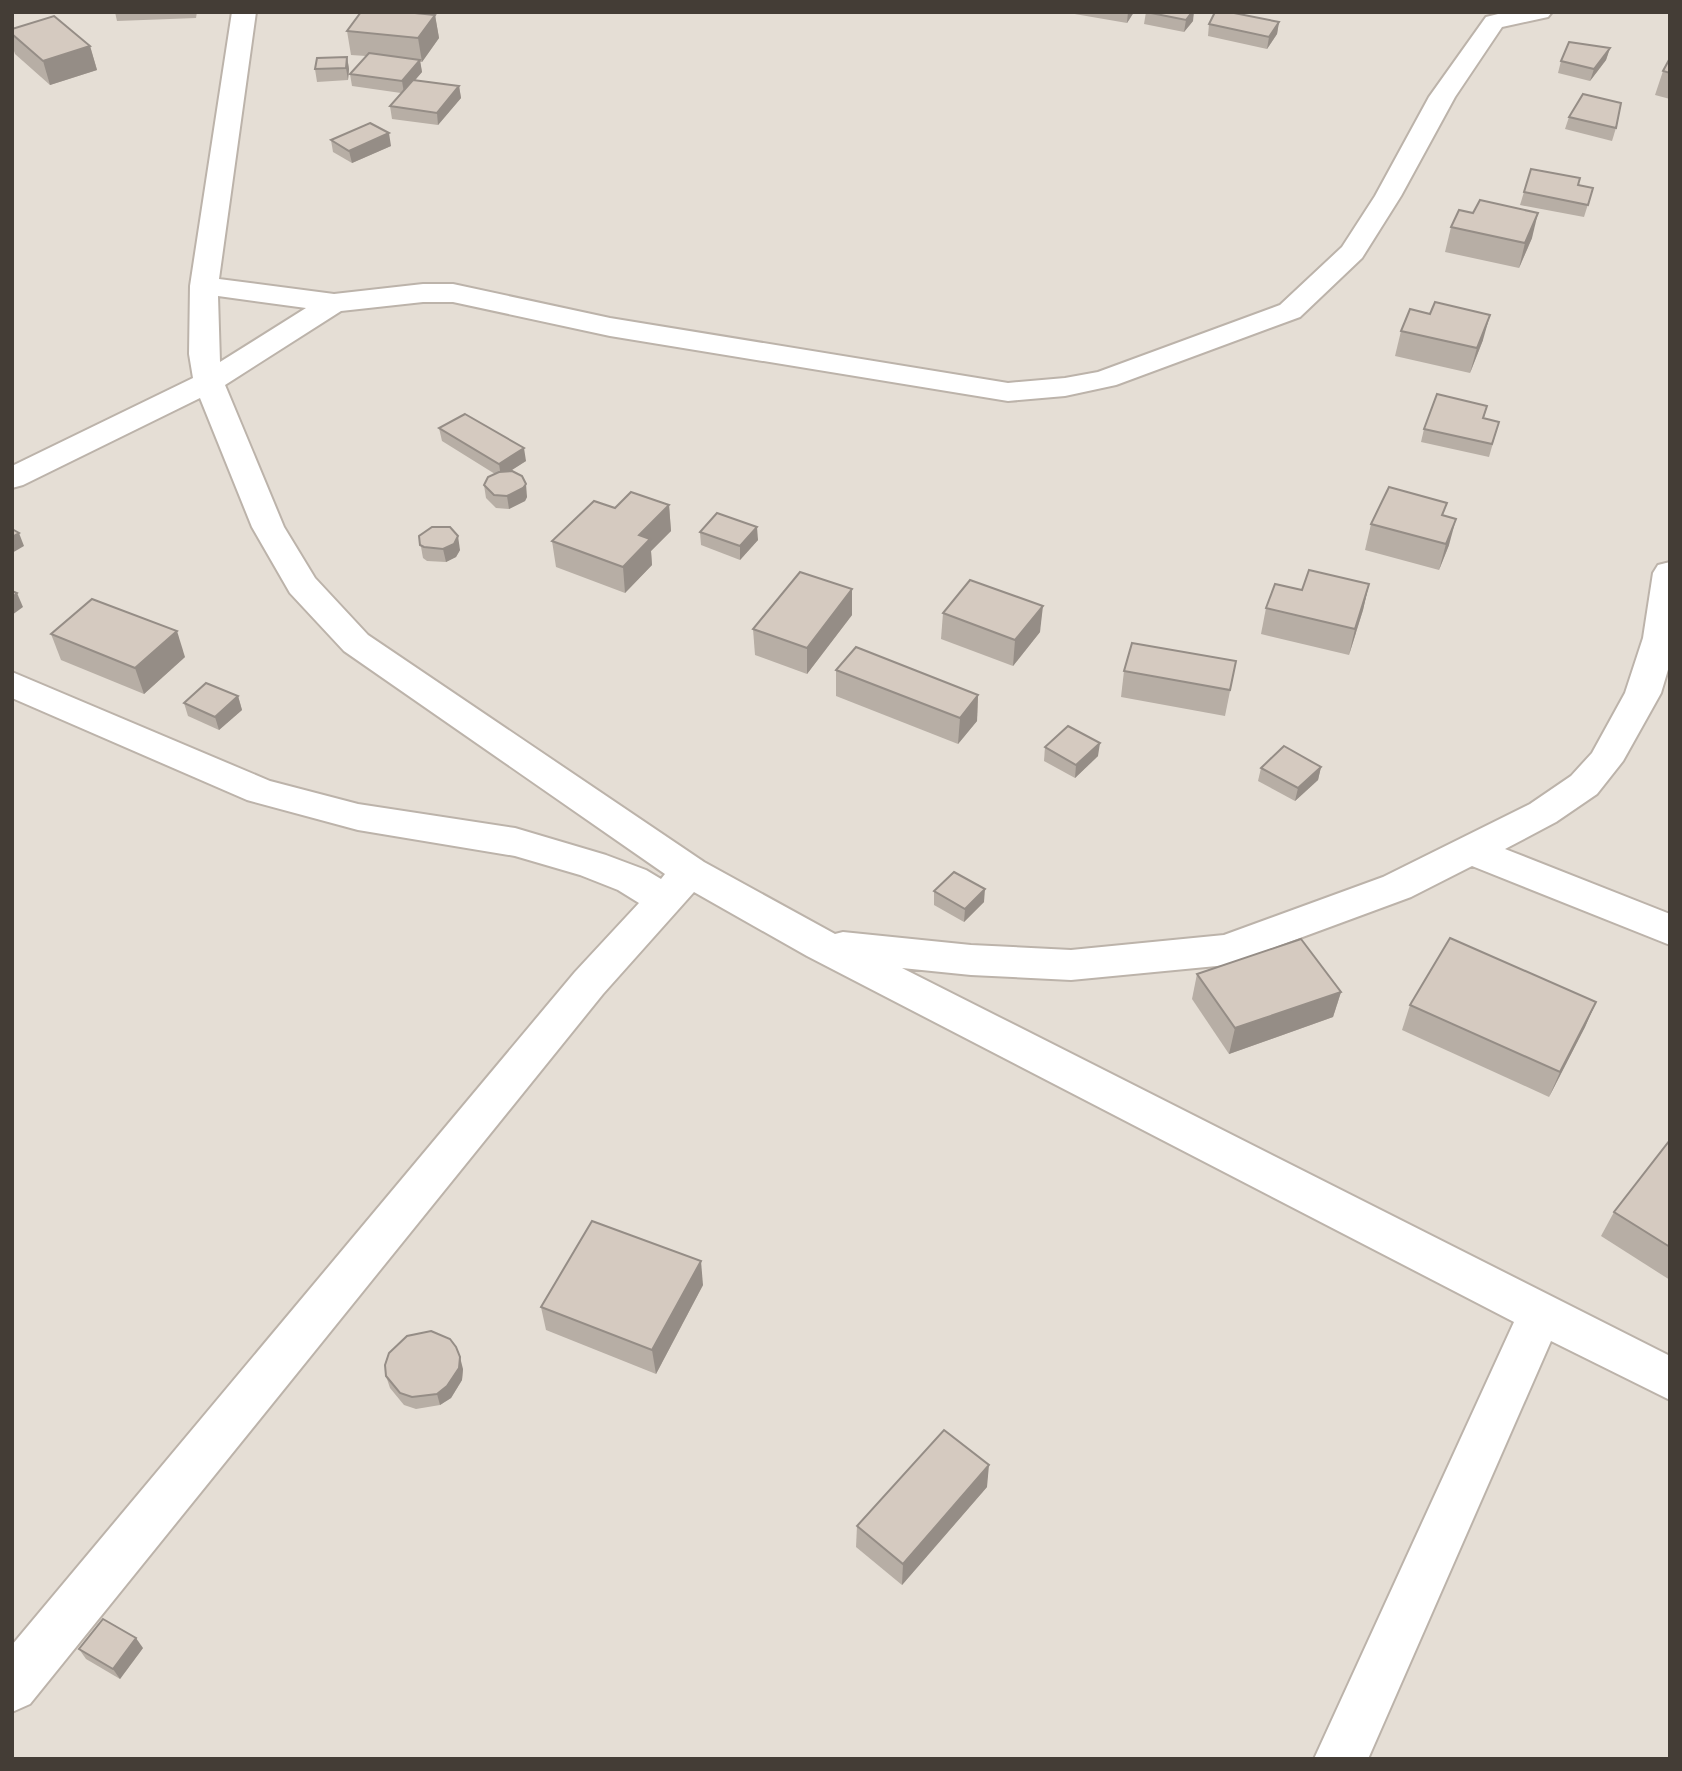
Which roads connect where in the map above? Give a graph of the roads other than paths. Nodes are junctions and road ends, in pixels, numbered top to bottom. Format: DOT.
graph roads {
  1 [pos="244,12"];
  2 [pos="1541,12"];
  3 [pos="204,286"];
  4 [pos="334,303"];
  5 [pos="209,382"];
  6 [pos="12,478"];
  7 [pos="1670,573"];
  8 [pos="12,684"];
  9 [pos="1470,850"];
  10 [pos="676,885"];
  11 [pos="1670,930"];
  12 [pos="821,945"];
  13 [pos="1541,1313"];
  14 [pos="1670,1379"];
  15 [pos="12,1686"];
  16 [pos="1341,1759"];
  1 -- 3 [label="street"];
  2 -- 4 [label="street"];
  3 -- 4 [label="street"];
  3 -- 5 [label="street"];
  4 -- 5 [label="street"];
  5 -- 6 [label="street"];
  5 -- 10 [label="street"];
  7 -- 9 [label="street"];
  8 -- 10 [label="street"];
  9 -- 11 [label="street"];
  9 -- 12 [label="street"];
  10 -- 12 [label="street"];
  10 -- 15 [label="street"];
  12 -- 13 [label="street"];
  13 -- 14 [label="street"];
  13 -- 16 [label="street"];
}
